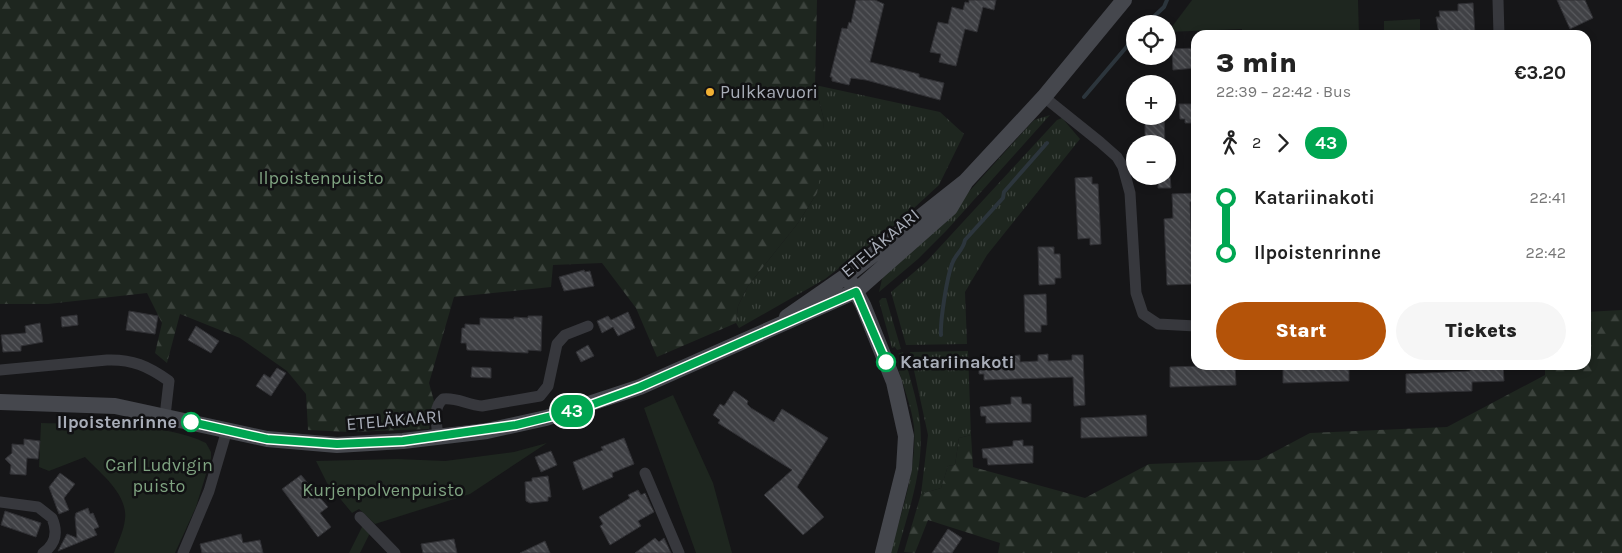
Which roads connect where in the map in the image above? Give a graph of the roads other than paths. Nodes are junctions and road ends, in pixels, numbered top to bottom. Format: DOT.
graph roads {
  1 [pos="1124,0"];
  2 [pos="1498,0"];
  3 [pos="1499,30"];
  4 [pos="1044,97"];
  5 [pos="966,181"];
  6 [pos="846,276"];
  7 [pos="856,292"];
  8 [pos="588,326"];
  9 [pos="775,326"];
  10 [pos="1191,326"];
  11 [pos="0,370"];
  12 [pos="0,402"];
  13 [pos="166,416"];
  14 [pos="227,430"];
  15 [pos="438,437"];
  16 [pos="645,473"];
  17 [pos="0,502"];
  18 [pos="360,517"];
  19 [pos="43,553"];
  20 [pos="183,553"];
  21 [pos="395,553"];
  22 [pos="679,553"];
  23 [pos="883,553"];
  1 -- 4 [label="main road, ETELÄKAARI"];
  2 -- 3 [label="street"];
  4 -- 5 [label="main road, ETELÄKAARI"];
  4 -- 10 [label="street"];
  5 -- 6 [label="main road, ETELÄKAARI"];
  5 -- 7 [label="main road, ETELÄKAARI"];
  6 -- 7 [label="main road"];
  6 -- 9 [label="main road, ETELÄKAARI"];
  7 -- 9 [label="main road, ETELÄKAARI"];
  7 -- 23 [label="main road"];
  8 -- 15 [label="street"];
  9 -- 15 [label="main road, ETELÄKAARI"];
  11 -- 13 [label="street"];
  12 -- 13 [label="main road, ETELÄKAARI"];
  13 -- 14 [label="main road, ETELÄKAARI"];
  14 -- 15 [label="main road, ETELÄKAARI"];
  14 -- 20 [label="street"];
  16 -- 22 [label="street"];
  17 -- 19 [label="street"];
  18 -- 21 [label="street"];
}
